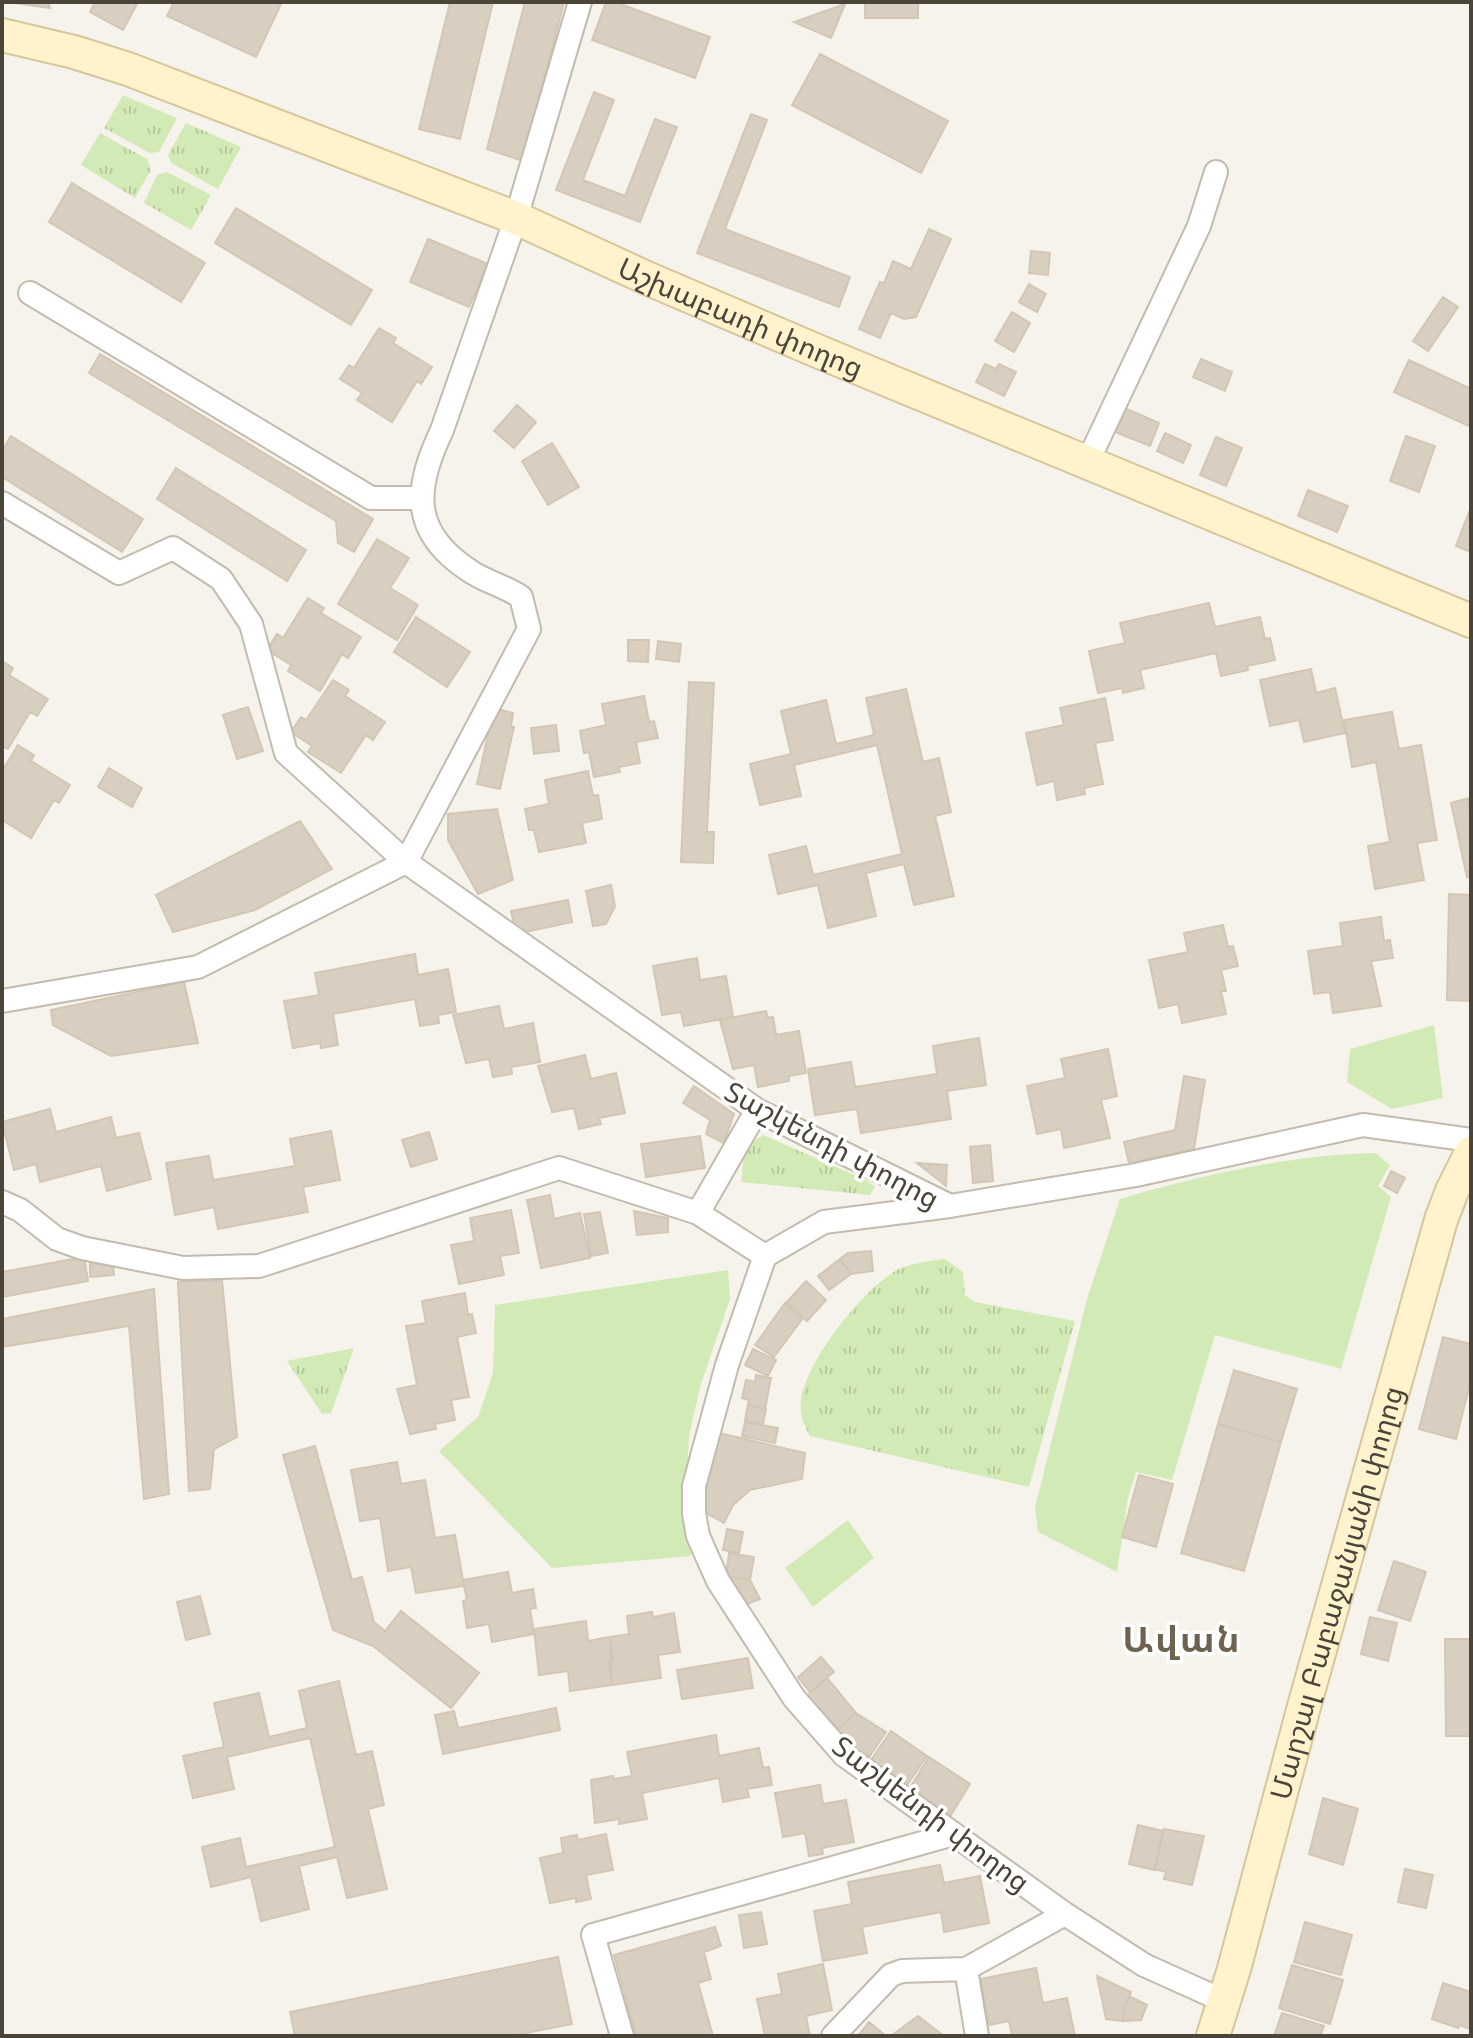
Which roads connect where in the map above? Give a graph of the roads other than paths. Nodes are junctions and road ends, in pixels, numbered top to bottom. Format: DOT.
graph roads {
  1 [pos="580,2"];
  2 [pos="2,35"];
  3 [pos="1216,172"];
  4 [pos="516,218"];
  5 [pos="30,293"];
  6 [pos="1088,461"];
  7 [pos="420,498"];
  8 [pos="2,503"];
  9 [pos="1471,621"];
  10 [pos="406,862"];
  11 [pos="2,1001"];
  12 [pos="757,1110"];
  13 [pos="1471,1140"];
  14 [pos="1471,1153"];
  15 [pos="2,1202"];
  16 [pos="950,1206"];
  17 [pos="698,1213"];
  18 [pos="765,1256"];
  19 [pos="954,1834"];
  20 [pos="1065,1914"];
  21 [pos="966,1969"];
  22 [pos="1224,2001"];
  23 [pos="622,2036"];
  24 [pos="833,2036"];
  25 [pos="977,2036"];
  26 [pos="1213,2036"];
  1 -- 4 [label="street"];
  2 -- 4 [label="street, Աշխաբադի փողոց"];
  3 -- 6 [label="street"];
  4 -- 6 [label="street, Աշխաբադի փողոց"];
  4 -- 7 [label="street"];
  5 -- 7 [label="street"];
  6 -- 9 [label="street, Աշխաբադի փողոց"];
  7 -- 10 [label="street"];
  8 -- 10 [label="street, Տաշկենդի փողոց"];
  10 -- 11 [label="street"];
  10 -- 12 [label="street, Տաշկենդի փողոց"];
  12 -- 16 [label="street, Տաշկենդի փողոց"];
  12 -- 17 [label="street"];
  13 -- 16 [label="street"];
  14 -- 22 [label="street, Մարշալ Բաբաջանյանի փողոց"];
  15 -- 17 [label="street"];
  16 -- 18 [label="street, Տաշկենդի փողոց"];
  17 -- 18 [label="street"];
  18 -- 19 [label="street, Տաշկենդի փողոց"];
  19 -- 20 [label="street, Տաշկենդի փողոց"];
  19 -- 23 [label="street"];
  20 -- 21 [label="street"];
  20 -- 22 [label="street, Տաշկենդի փողոց"];
  21 -- 24 [label="street"];
  21 -- 25 [label="street"];
  22 -- 26 [label="street, Մարշալ Բաբաջանյանի փողոց"];
}
